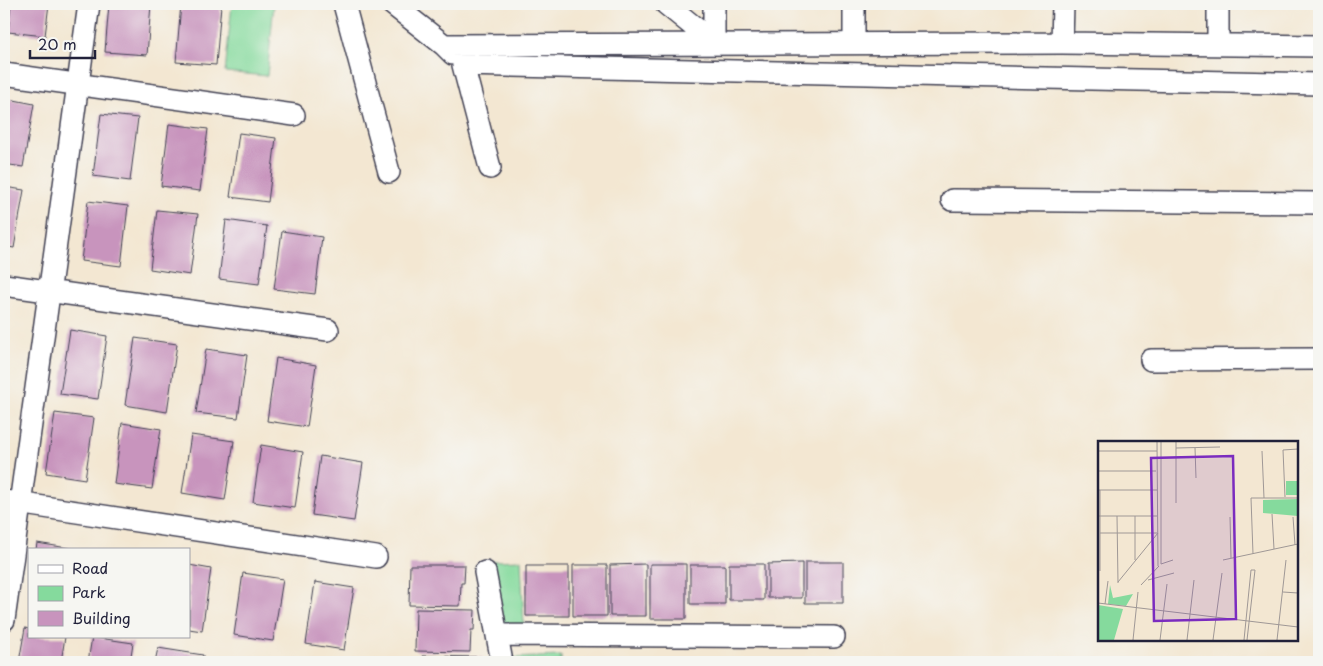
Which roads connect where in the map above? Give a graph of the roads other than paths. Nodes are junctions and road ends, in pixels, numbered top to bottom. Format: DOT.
graph roads {
  1 [pos="90,4"];
  2 [pos="344,4"];
  3 [pos="392,4"];
  4 [pos="666,4"];
  5 [pos="714,4"];
  6 [pos="854,4"];
  7 [pos="1063,4"];
  8 [pos="1218,4"];
  9 [pos="854,42"];
  10 [pos="714,43"];
  11 [pos="1062,43"];
  12 [pos="1218,44"];
  13 [pos="444,45"];
  14 [pos="1319,46"];
  15 [pos="463,65"];
  16 [pos="4,74"];
  17 [pos="78,84"];
  18 [pos="1319,84"];
  19 [pos="294,115"];
  20 [pos="490,168"];
  21 [pos="389,172"];
  22 [pos="952,200"];
  23 [pos="1319,203"];
  24 [pos="4,285"];
  25 [pos="50,291"];
  26 [pos="328,330"];
  27 [pos="1319,359"];
  28 [pos="1151,360"];
  29 [pos="12,502"];
  30 [pos="376,557"];
  31 [pos="485,572"];
  32 [pos="4,620"];
  33 [pos="496,635"];
  34 [pos="834,637"];
  35 [pos="502,662"];
  1 -- 17 [label="street"];
  2 -- 21 [label="street"];
  3 -- 13 [label="street"];
  4 -- 10 [label="street"];
  5 -- 10 [label="street"];
  6 -- 9 [label="street"];
  7 -- 11 [label="street"];
  8 -- 12 [label="street"];
  9 -- 10 [label="street"];
  9 -- 11 [label="street"];
  10 -- 13 [label="street"];
  11 -- 12 [label="street"];
  12 -- 14 [label="street"];
  13 -- 15 [label="street"];
  15 -- 18 [label="street"];
  15 -- 20 [label="street"];
  16 -- 17 [label="street"];
  17 -- 19 [label="street"];
  17 -- 25 [label="street"];
  22 -- 23 [label="street"];
  24 -- 25 [label="street"];
  25 -- 26 [label="street"];
  25 -- 29 [label="street"];
  27 -- 28 [label="street"];
  29 -- 30 [label="street"];
  29 -- 32 [label="street"];
  31 -- 33 [label="street"];
  33 -- 34 [label="street"];
  33 -- 35 [label="street"];
}
